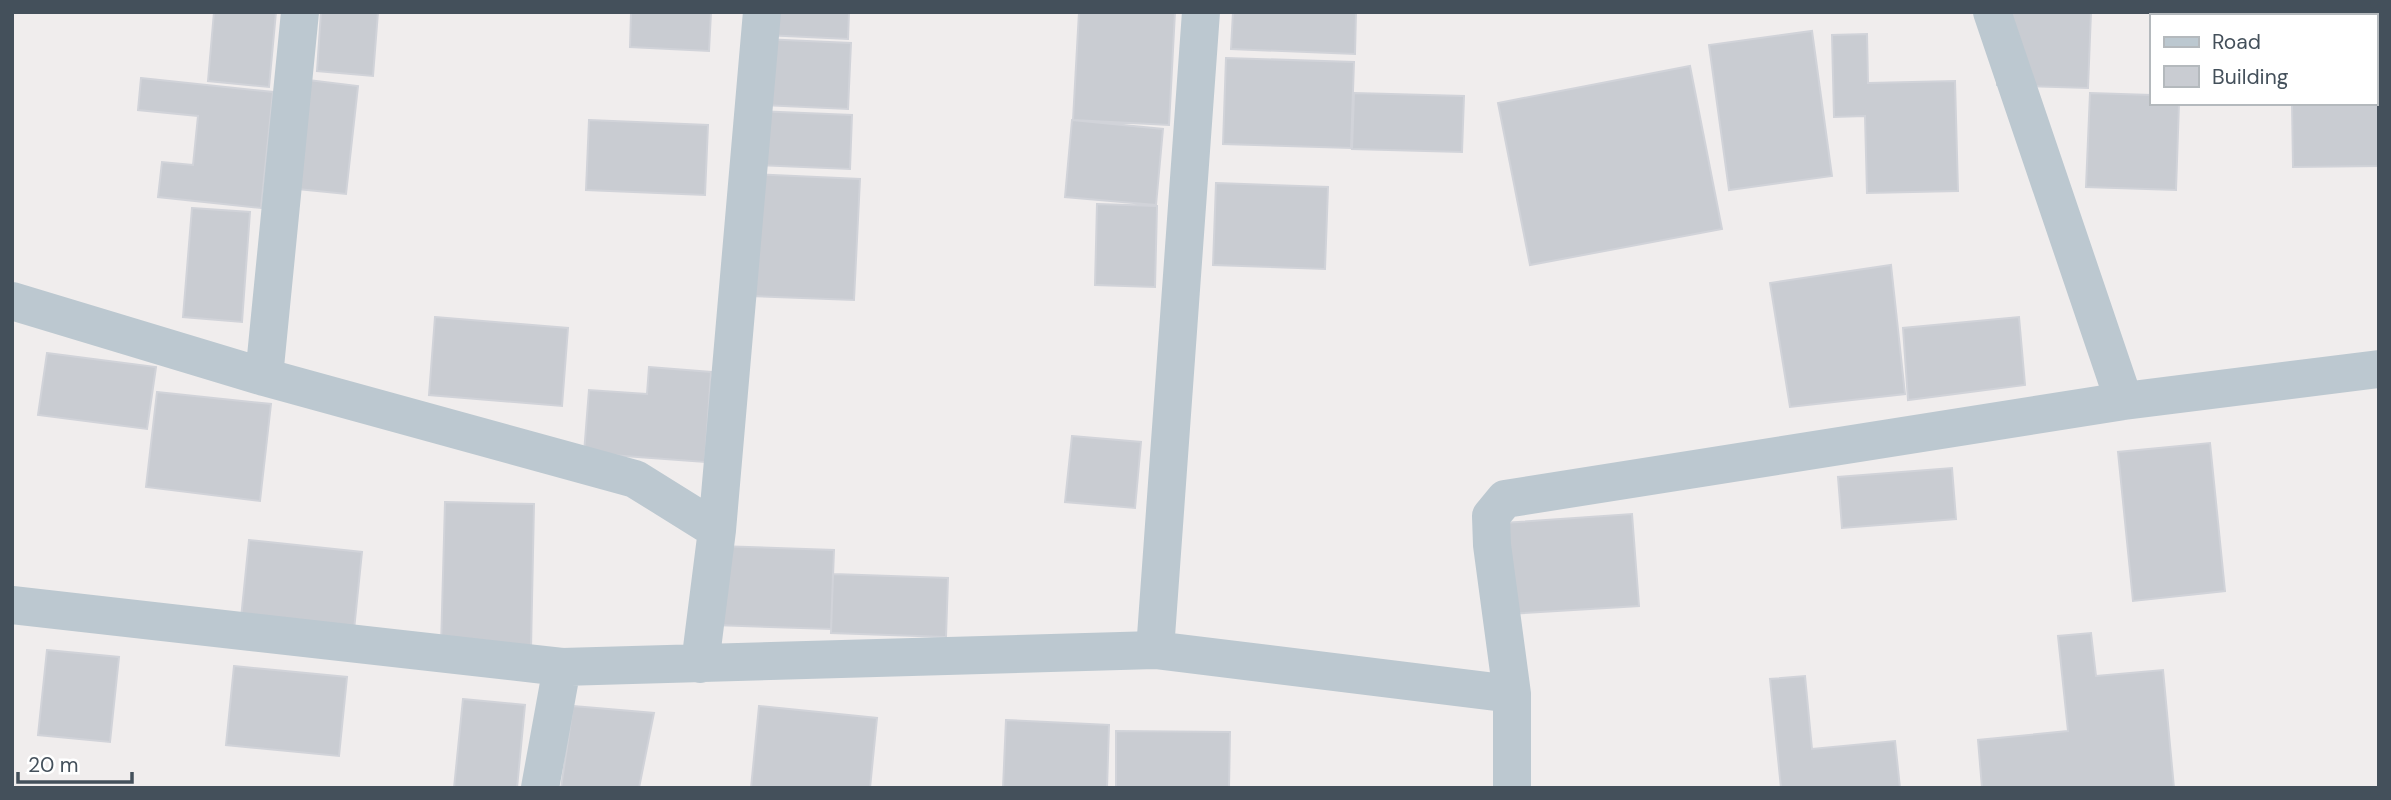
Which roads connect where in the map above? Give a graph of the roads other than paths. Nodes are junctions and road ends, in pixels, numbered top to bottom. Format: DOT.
graph roads {
  1 [pos="300,12"];
  2 [pos="762,12"];
  3 [pos="1201,12"];
  4 [pos="1992,12"];
  5 [pos="12,301"];
  6 [pos="2379,369"];
  7 [pos="264,377"];
  8 [pos="2124,401"];
  9 [pos="717,530"];
  10 [pos="12,605"];
  11 [pos="1155,650"];
  12 [pos="700,664"];
  13 [pos="562,667"];
  14 [pos="1512,694"];
  15 [pos="540,788"];
  16 [pos="1512,788"];
  1 -- 7 [label="street"];
  2 -- 9 [label="street"];
  3 -- 11 [label="street"];
  4 -- 8 [label="street"];
  5 -- 7 [label="street"];
  6 -- 8 [label="street"];
  7 -- 9 [label="street"];
  8 -- 14 [label="street"];
  9 -- 12 [label="street"];
  10 -- 13 [label="street"];
  11 -- 12 [label="street"];
  11 -- 14 [label="street"];
  12 -- 13 [label="street"];
  13 -- 15 [label="street"];
  14 -- 16 [label="street"];
}
